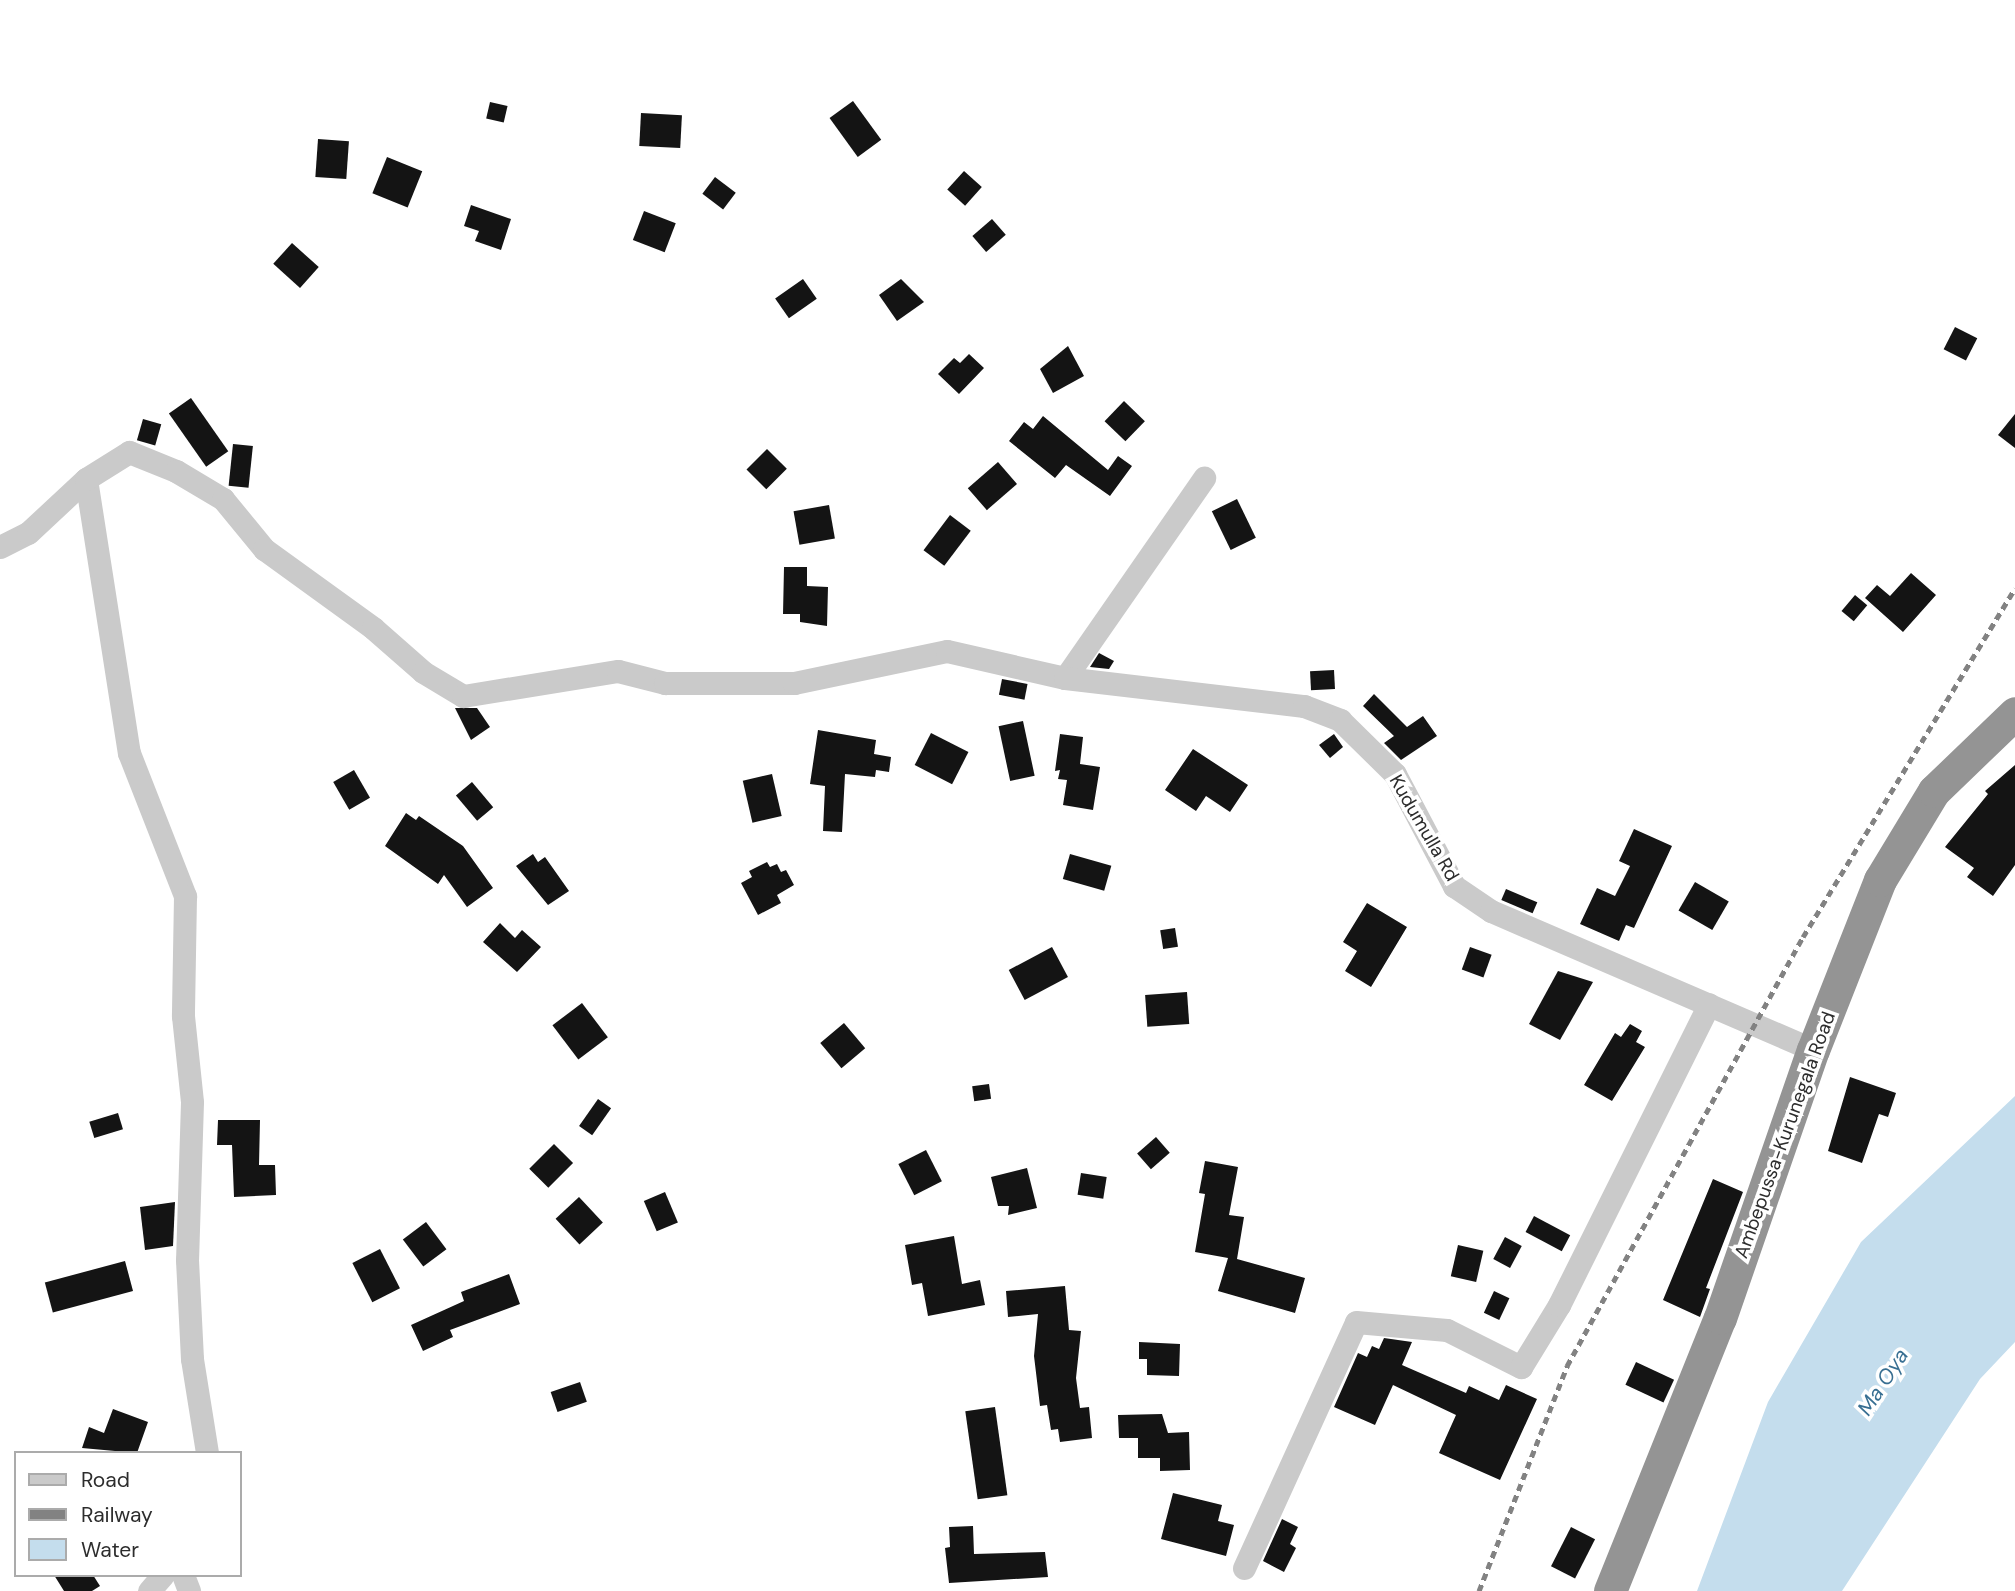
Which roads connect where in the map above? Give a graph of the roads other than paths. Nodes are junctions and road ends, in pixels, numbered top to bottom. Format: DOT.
graph roads {
  1 [pos="1204,478"];
  2 [pos="86,479"];
  3 [pos="0,547"];
  4 [pos="1065,678"];
  5 [pos="2015,713"];
  6 [pos="1709,1004"];
  7 [pos="1813,1050"];
  8 [pos="207,1451"];
  9 [pos="1244,1568"];
  10 [pos="161,1577"];
  11 [pos="149,1591"];
  12 [pos="1610,1591"];
  1 -- 4 [label="street"];
  2 -- 3 [label="street"];
  2 -- 4 [label="street, Kudumulla Rd"];
  2 -- 8 [label="street"];
  4 -- 6 [label="street, Kudumulla Rd"];
  5 -- 7 [label="highway, Ambepussa-Kurunegala Road"];
  6 -- 7 [label="street, Kudumulla Rd"];
  6 -- 9 [label="street"];
  7 -- 12 [label="highway, Ambepussa-Kurunegala Road"];
  10 -- 11 [label="street"];
}
